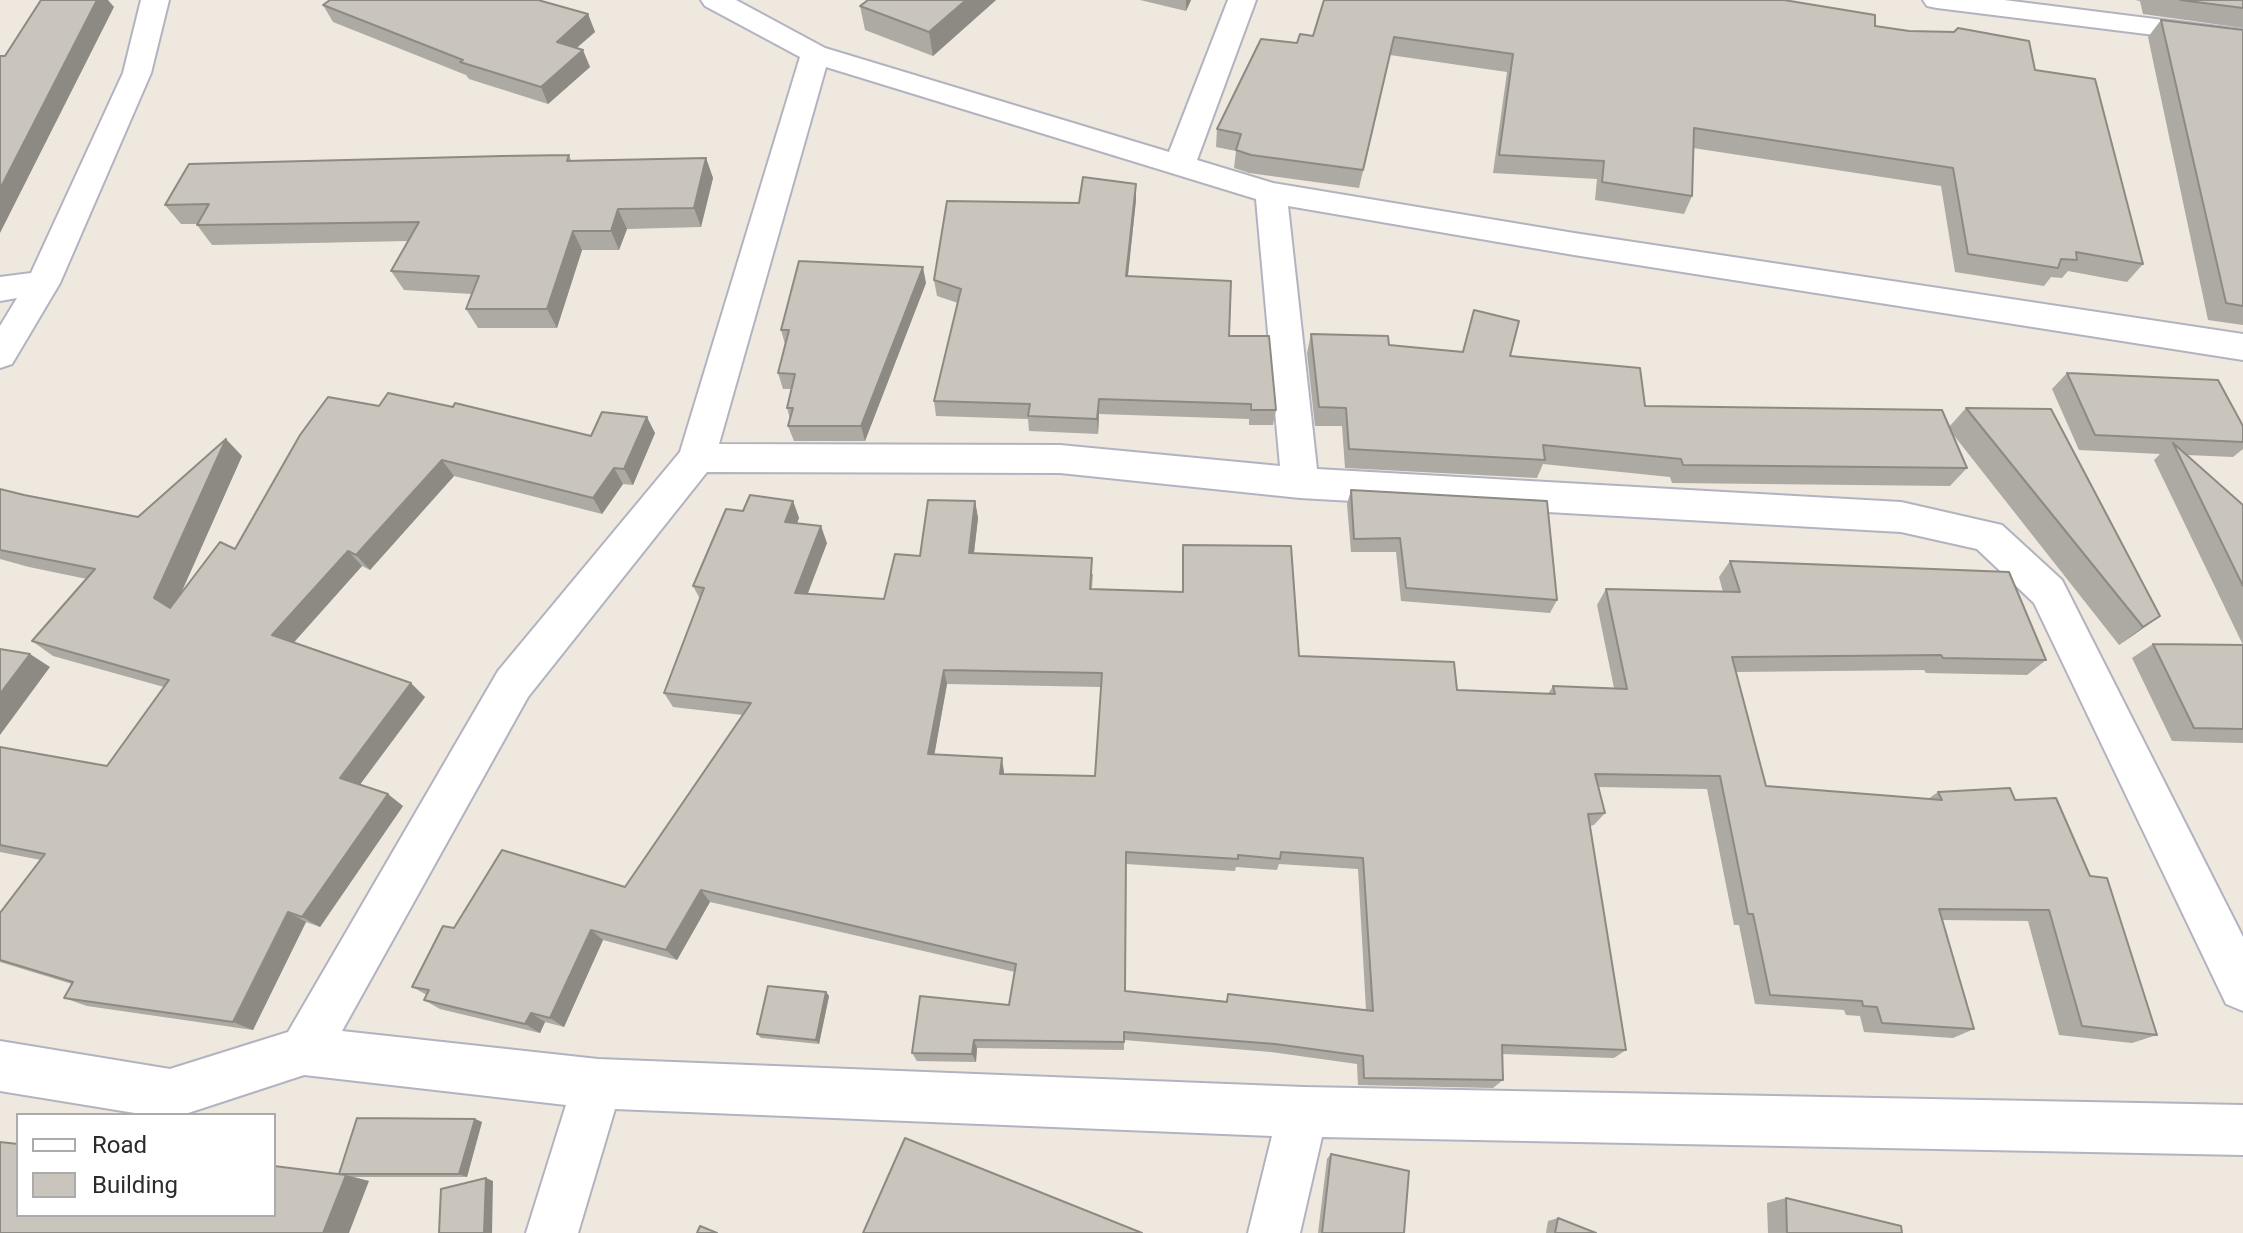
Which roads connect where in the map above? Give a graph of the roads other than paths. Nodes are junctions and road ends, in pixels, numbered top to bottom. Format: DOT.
graph roads {
  1 [pos="155,0"];
  2 [pos="715,0"];
  3 [pos="1242,0"];
  4 [pos="1937,0"];
  5 [pos="2002,5"];
  6 [pos="2243,38"];
  7 [pos="815,54"];
  8 [pos="1179,166"];
  9 [pos="1271,193"];
  10 [pos="43,283"];
  11 [pos="0,289"];
  12 [pos="2243,347"];
  13 [pos="0,355"];
  14 [pos="697,458"];
  15 [pos="1300,483"];
  16 [pos="2243,987"];
  17 [pos="304,1051"];
  18 [pos="0,1066"];
  19 [pos="598,1084"];
  20 [pos="1303,1112"];
  21 [pos="2243,1130"];
  22 [pos="552,1233"];
  23 [pos="1274,1233"];
  1 -- 10 [label="street"];
  2 -- 7 [label="street"];
  3 -- 8 [label="street"];
  4 -- 5 [label="street"];
  5 -- 6 [label="street"];
  7 -- 8 [label="street"];
  7 -- 14 [label="street"];
  8 -- 9 [label="street"];
  9 -- 12 [label="street"];
  9 -- 15 [label="street"];
  10 -- 11 [label="street"];
  10 -- 13 [label="street"];
  14 -- 15 [label="street"];
  14 -- 17 [label="street"];
  15 -- 16 [label="street"];
  17 -- 18 [label="street"];
  17 -- 19 [label="street"];
  19 -- 20 [label="street"];
  19 -- 22 [label="street"];
  20 -- 21 [label="street"];
  20 -- 23 [label="street"];
}
